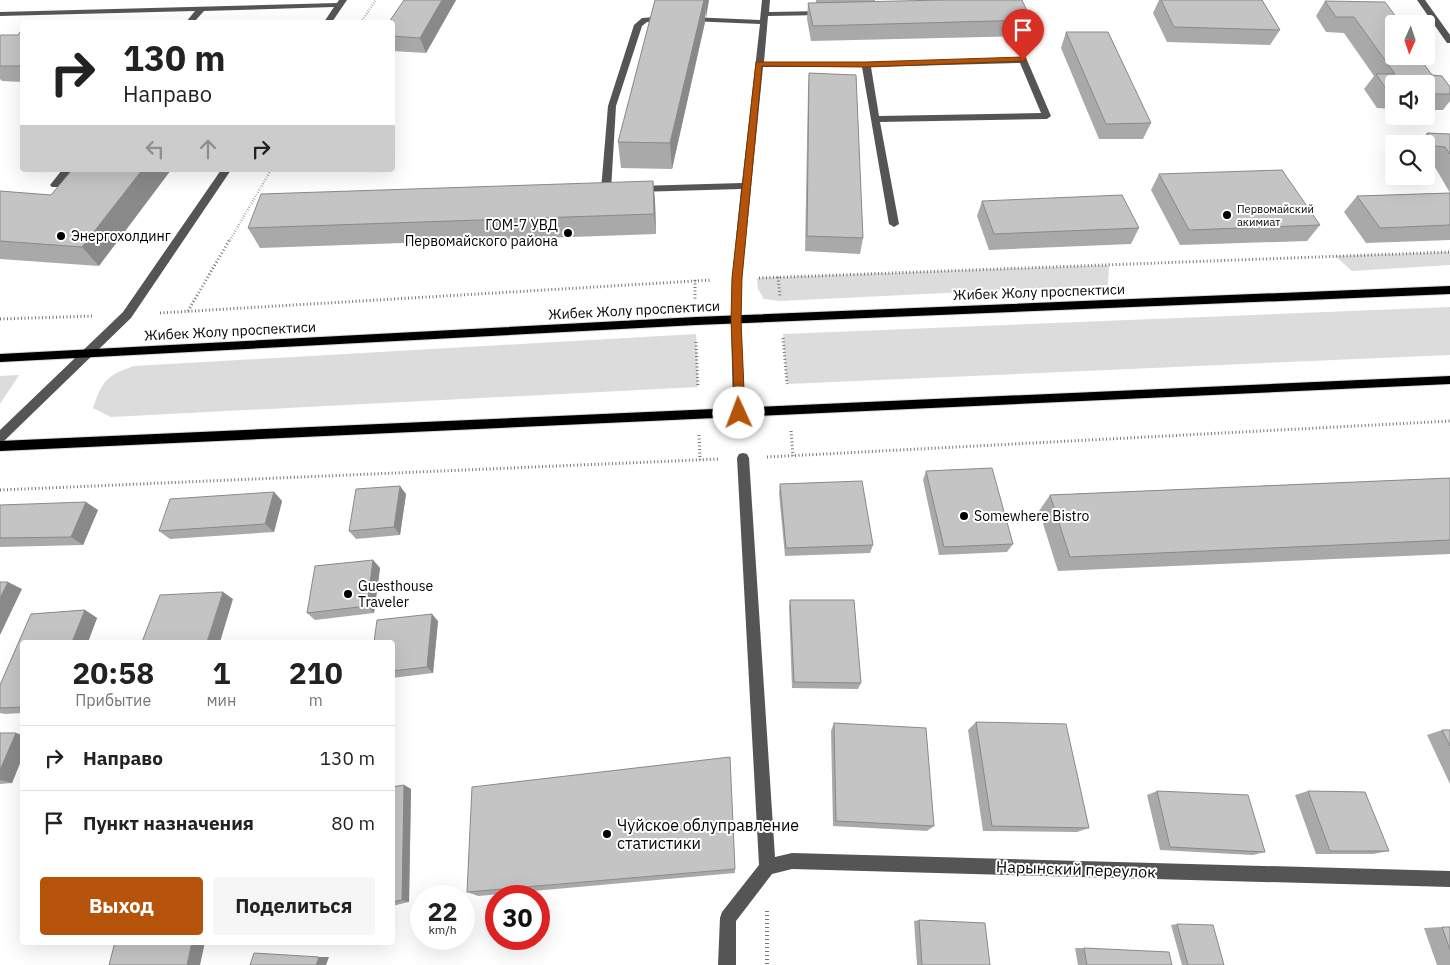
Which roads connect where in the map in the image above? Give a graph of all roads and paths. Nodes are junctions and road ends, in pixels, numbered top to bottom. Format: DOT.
graph roads {
  1 [pos="376,0"];
  2 [pos="766,0"];
  3 [pos="1421,0"];
  4 [pos="342,2"];
  5 [pos="201,9"];
  6 [pos="833,13"];
  7 [pos="0,14"];
  8 [pos="764,18"];
  9 [pos="192,20"];
  10 [pos="329,20"];
  11 [pos="362,20"];
  12 [pos="1450,41"];
  13 [pos="759,64"];
  14 [pos="866,65"];
  15 [pos="875,119"];
  16 [pos="65,172"];
  17 [pos="225,172"];
  18 [pos="270,172"];
  19 [pos="55,185"];
  20 [pos="746,186"];
  21 [pos="894,224"];
  22 [pos="1450,252"];
  23 [pos="778,277"];
  24 [pos="757,278"];
  25 [pos="695,280"];
  26 [pos="712,280"];
  27 [pos="1450,290"];
  28 [pos="695,300"];
  29 [pos="780,301"];
  30 [pos="188,311"];
  31 [pos="160,313"];
  32 [pos="96,316"];
  33 [pos="0,319"];
  34 [pos="736,320"];
  35 [pos="696,334"];
  36 [pos="783,334"];
  37 [pos="87,354"];
  38 [pos="0,358"];
  39 [pos="1450,380"];
  40 [pos="787,384"];
  41 [pos="698,387"];
  42 [pos="739,413"];
  43 [pos="1450,421"];
  44 [pos="791,426"];
  45 [pos="699,433"];
  46 [pos="0,438"];
  47 [pos="0,446"];
  48 [pos="793,456"];
  49 [pos="743,458"];
  50 [pos="700,460"];
  51 [pos="0,490"];
  52 [pos="768,867"];
  53 [pos="1450,879"];
  54 [pos="727,965"];
  55 [pos="767,965"];
  1 -- 11 [label="path"];
  2 -- 8 [label="street"];
  3 -- 12 [label="street"];
  4 -- 5 [label="street"];
  4 -- 10 [label="street"];
  5 -- 7 [label="street"];
  5 -- 9 [label="street"];
  6 -- 8 [label="street"];
  8 -- 13 [label="street"];
  8 -- 20 [label="street"];
  13 -- 14 [label="street"];
  13 -- 20 [label="street"];
  14 -- 15 [label="street"];
  14 -- 15 [label="street"];
  15 -- 21 [label="street"];
  16 -- 19 [label="street"];
  17 -- 37 [label="street"];
  18 -- 30 [label="path"];
  20 -- 34 [label="street"];
  22 -- 23 [label="path"];
  23 -- 24 [label="path"];
  23 -- 29 [label="path"];
  25 -- 26 [label="path"];
  25 -- 28 [label="path"];
  25 -- 30 [label="path"];
  27 -- 34 [label="main road, Жибек Жолу проспектиси"];
  30 -- 31 [label="path"];
  32 -- 33 [label="path"];
  34 -- 37 [label="main road, Жибек Жолу проспектиси"];
  34 -- 42 [label="street"];
  35 -- 41 [label="path"];
  36 -- 40 [label="path"];
  37 -- 38 [label="main road, Жибек Жолу проспектиси"];
  37 -- 46 [label="street"];
  39 -- 42 [label="main road"];
  42 -- 47 [label="main road"];
  43 -- 48 [label="path"];
  44 -- 48 [label="path"];
  45 -- 50 [label="path"];
  48 -- 49 [label="path"];
  49 -- 50 [label="path"];
  49 -- 52 [label="street"];
  50 -- 51 [label="path"];
  52 -- 53 [label="street, Нарынский переулок"];
  52 -- 54 [label="street"];
  52 -- 55 [label="path"];
}
